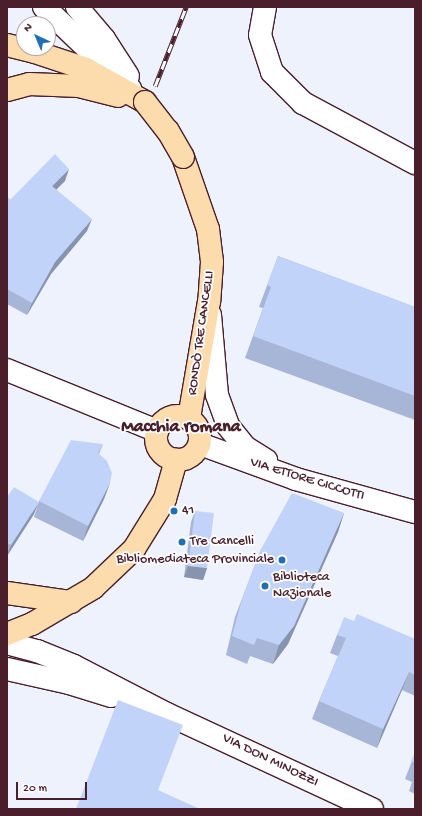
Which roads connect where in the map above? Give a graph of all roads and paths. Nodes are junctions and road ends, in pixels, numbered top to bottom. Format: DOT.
graph roads {
  1 [pos="44,7"];
  2 [pos="77,7"];
  3 [pos="265,7"];
  4 [pos="7,46"];
  5 [pos="7,90"];
  6 [pos="144,102"];
  7 [pos="415,163"];
  8 [pos="209,300"];
  9 [pos="7,370"];
  10 [pos="189,418"];
  11 [pos="157,431"];
  12 [pos="200,444"];
  13 [pos="176,460"];
  14 [pos="296,479"];
  15 [pos="415,512"];
  16 [pos="14,595"];
  17 [pos="71,602"];
  18 [pos="7,634"];
  19 [pos="7,643"];
  20 [pos="7,669"];
  21 [pos="167,714"];
  22 [pos="372,809"];
  1 -- 6 [label="main road"];
  2 -- 6 [label="main road"];
  3 -- 7 [label="main road"];
  4 -- 6 [label="main road, RONDÒ TRE CANCELLI"];
  5 -- 6 [label="main road"];
  6 -- 8 [label="main road, RONDÒ TRE CANCELLI, bridge"];
  8 -- 10 [label="main road, RONDÒ TRE CANCELLI"];
  8 -- 14 [label="main road"];
  9 -- 11 [label="main road"];
  10 -- 11 [label="main road"];
  10 -- 12 [label="main road"];
  11 -- 13 [label="main road"];
  12 -- 13 [label="main road"];
  12 -- 14 [label="main road, VIA ETTORE CICCOTTI"];
  13 -- 17 [label="main road"];
  14 -- 15 [label="main road, VIA ETTORE CICCOTTI"];
  16 -- 17 [label="main road"];
  17 -- 18 [label="main road"];
  19 -- 21 [label="main road"];
  20 -- 21 [label="main road"];
  21 -- 22 [label="main road, VIA DON MINOZZI"];
}
